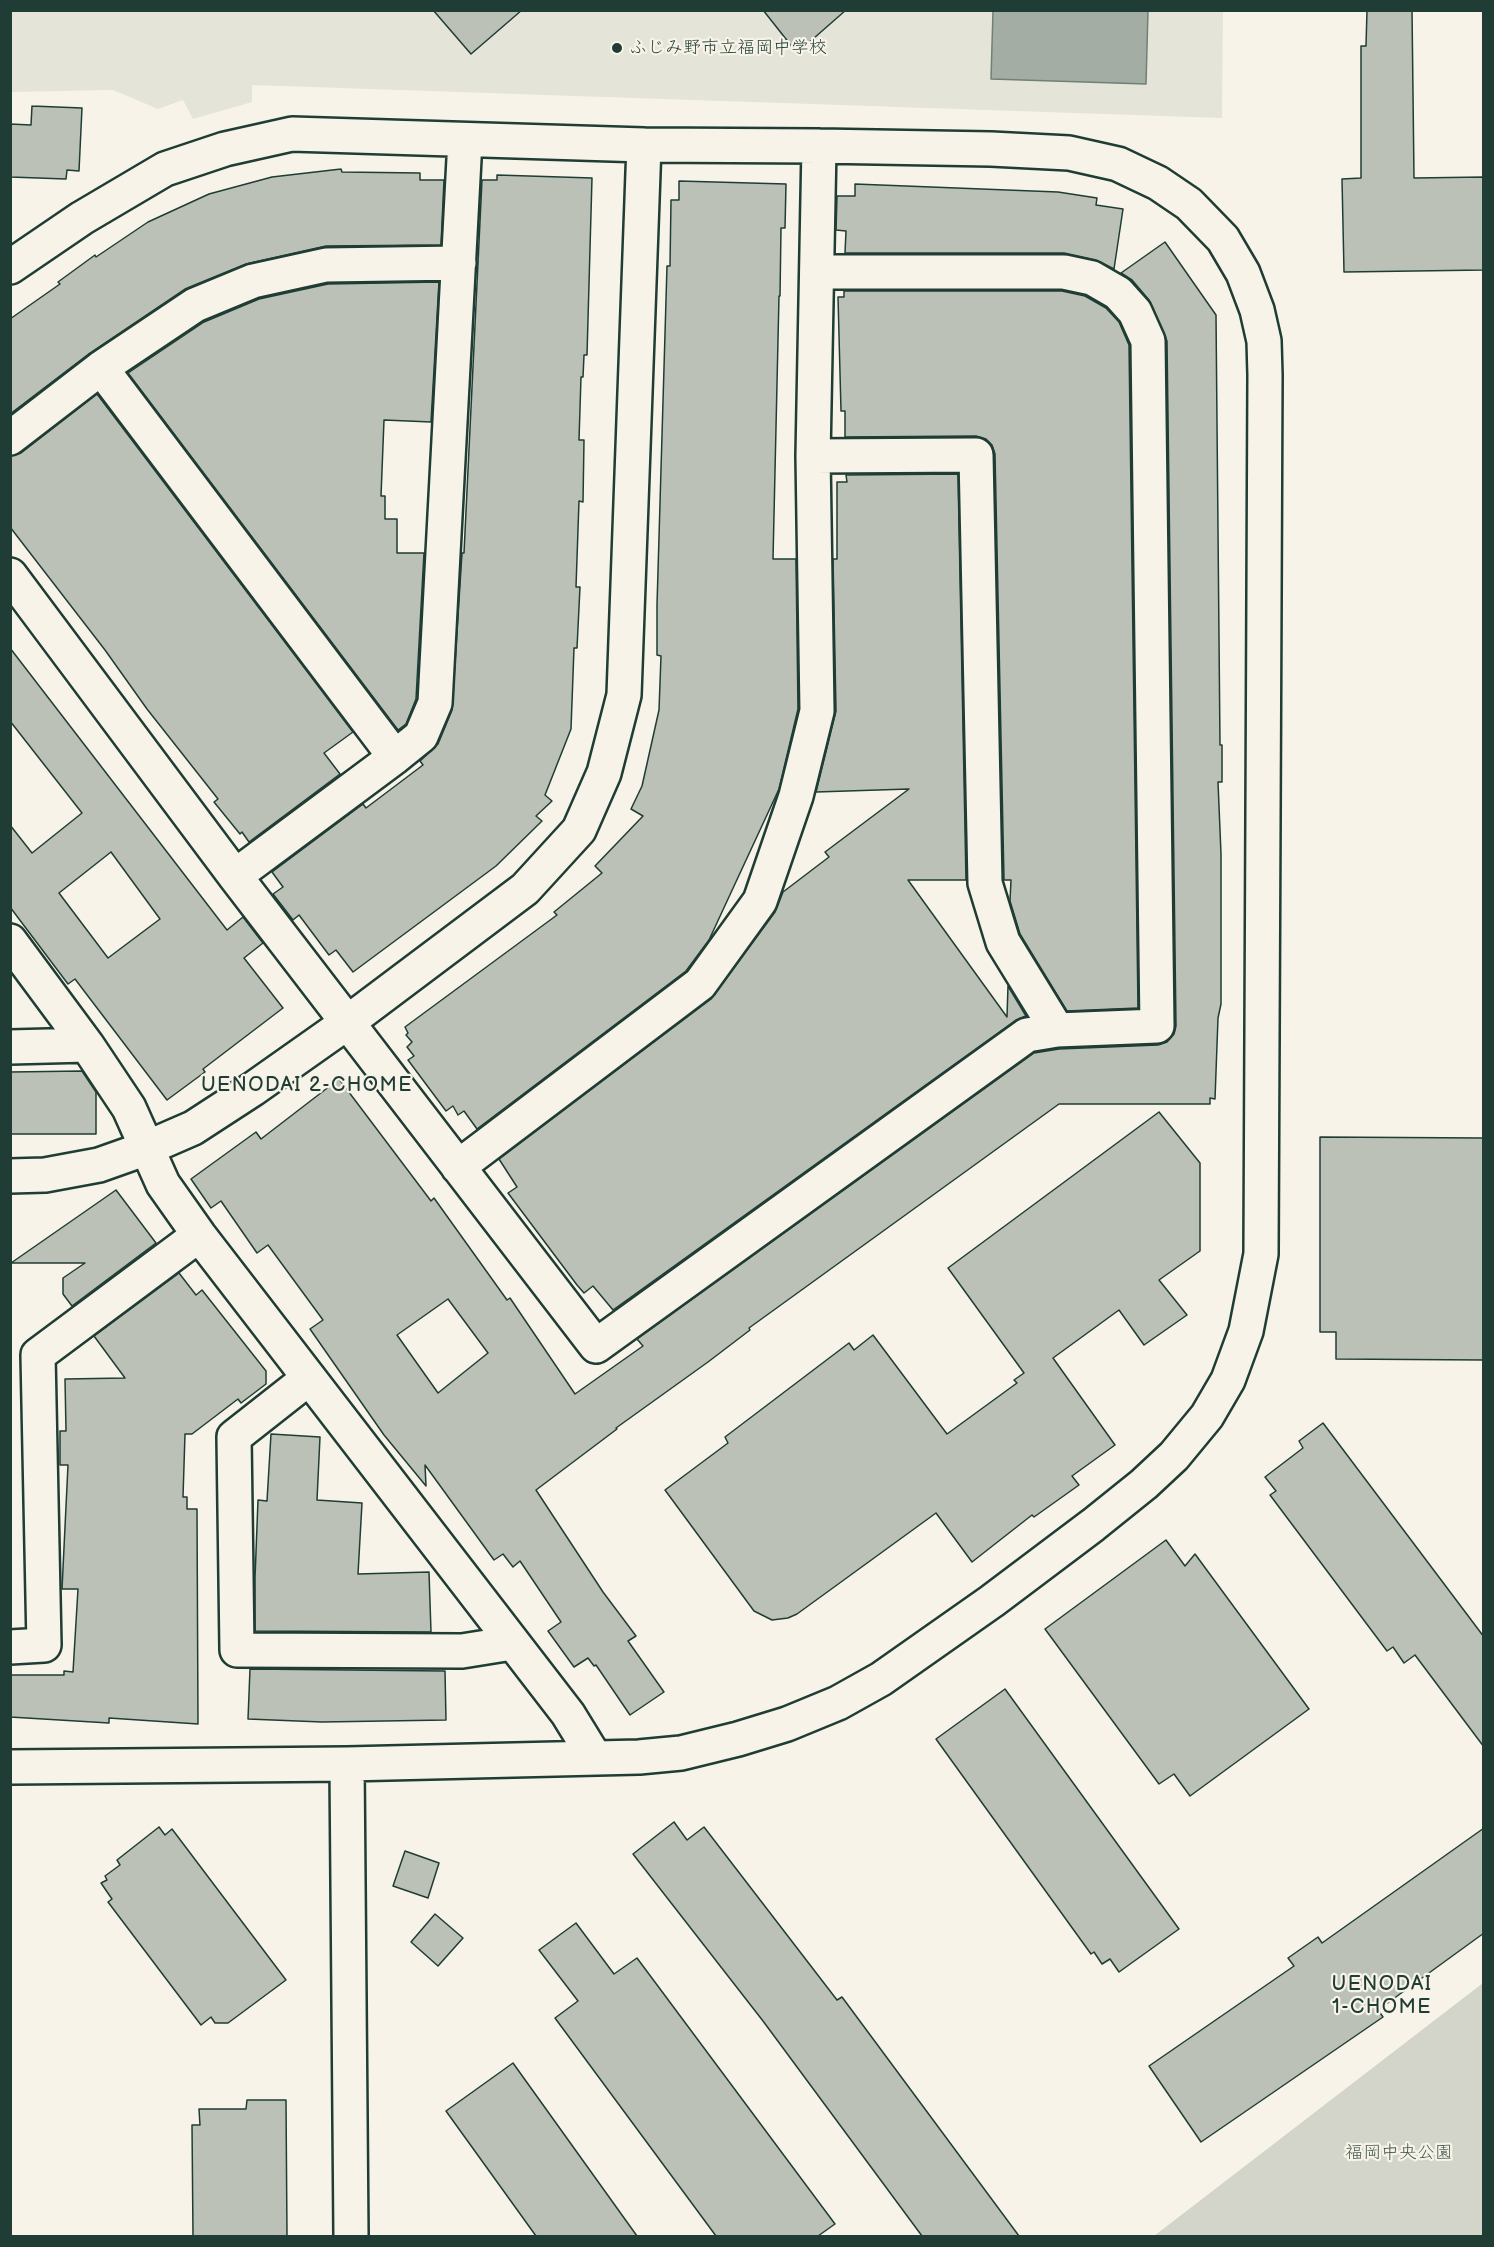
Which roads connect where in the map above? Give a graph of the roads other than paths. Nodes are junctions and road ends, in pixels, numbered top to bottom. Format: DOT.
graph roads {
  1 [pos="465,140"];
  2 [pos="644,145"];
  3 [pos="819,146"];
  4 [pos="14,257"];
  5 [pos="459,263"];
  6 [pos="818,272"];
  7 [pos="101,368"];
  8 [pos="10,438"];
  9 [pos="813,456"];
  10 [pos="10,575"];
  11 [pos="395,757"];
  12 [pos="235,876"];
  13 [pos="10,941"];
  14 [pos="348,1022"];
  15 [pos="1057,1030"];
  16 [pos="87,1045"];
  17 [pos="10,1047"];
  18 [pos="147,1148"];
  19 [pos="458,1167"];
  20 [pos="10,1176"];
  21 [pos="199,1235"];
  22 [pos="309,1378"];
  23 [pos="512,1643"];
  24 [pos="10,1647"];
  25 [pos="595,1758"];
  26 [pos="347,1764"];
  27 [pos="10,1767"];
  28 [pos="351,2236"];
  1 -- 2 [label="street"];
  1 -- 4 [label="street"];
  1 -- 5 [label="street"];
  2 -- 3 [label="street"];
  2 -- 14 [label="street"];
  3 -- 6 [label="street"];
  3 -- 25 [label="street"];
  5 -- 7 [label="street"];
  5 -- 11 [label="street"];
  6 -- 9 [label="street"];
  6 -- 15 [label="street"];
  7 -- 8 [label="street"];
  7 -- 11 [label="street"];
  9 -- 15 [label="street"];
  9 -- 19 [label="street"];
  10 -- 12 [label="street"];
  11 -- 12 [label="street"];
  12 -- 14 [label="street"];
  13 -- 16 [label="street"];
  14 -- 18 [label="street"];
  14 -- 19 [label="street"];
  15 -- 19 [label="street"];
  16 -- 17 [label="street"];
  16 -- 18 [label="street"];
  18 -- 20 [label="street"];
  18 -- 21 [label="street"];
  21 -- 22 [label="street"];
  21 -- 24 [label="street"];
  22 -- 23 [label="street"];
  22 -- 23 [label="street"];
  23 -- 25 [label="street"];
  25 -- 26 [label="street"];
  26 -- 27 [label="street"];
  26 -- 28 [label="street"];
}
